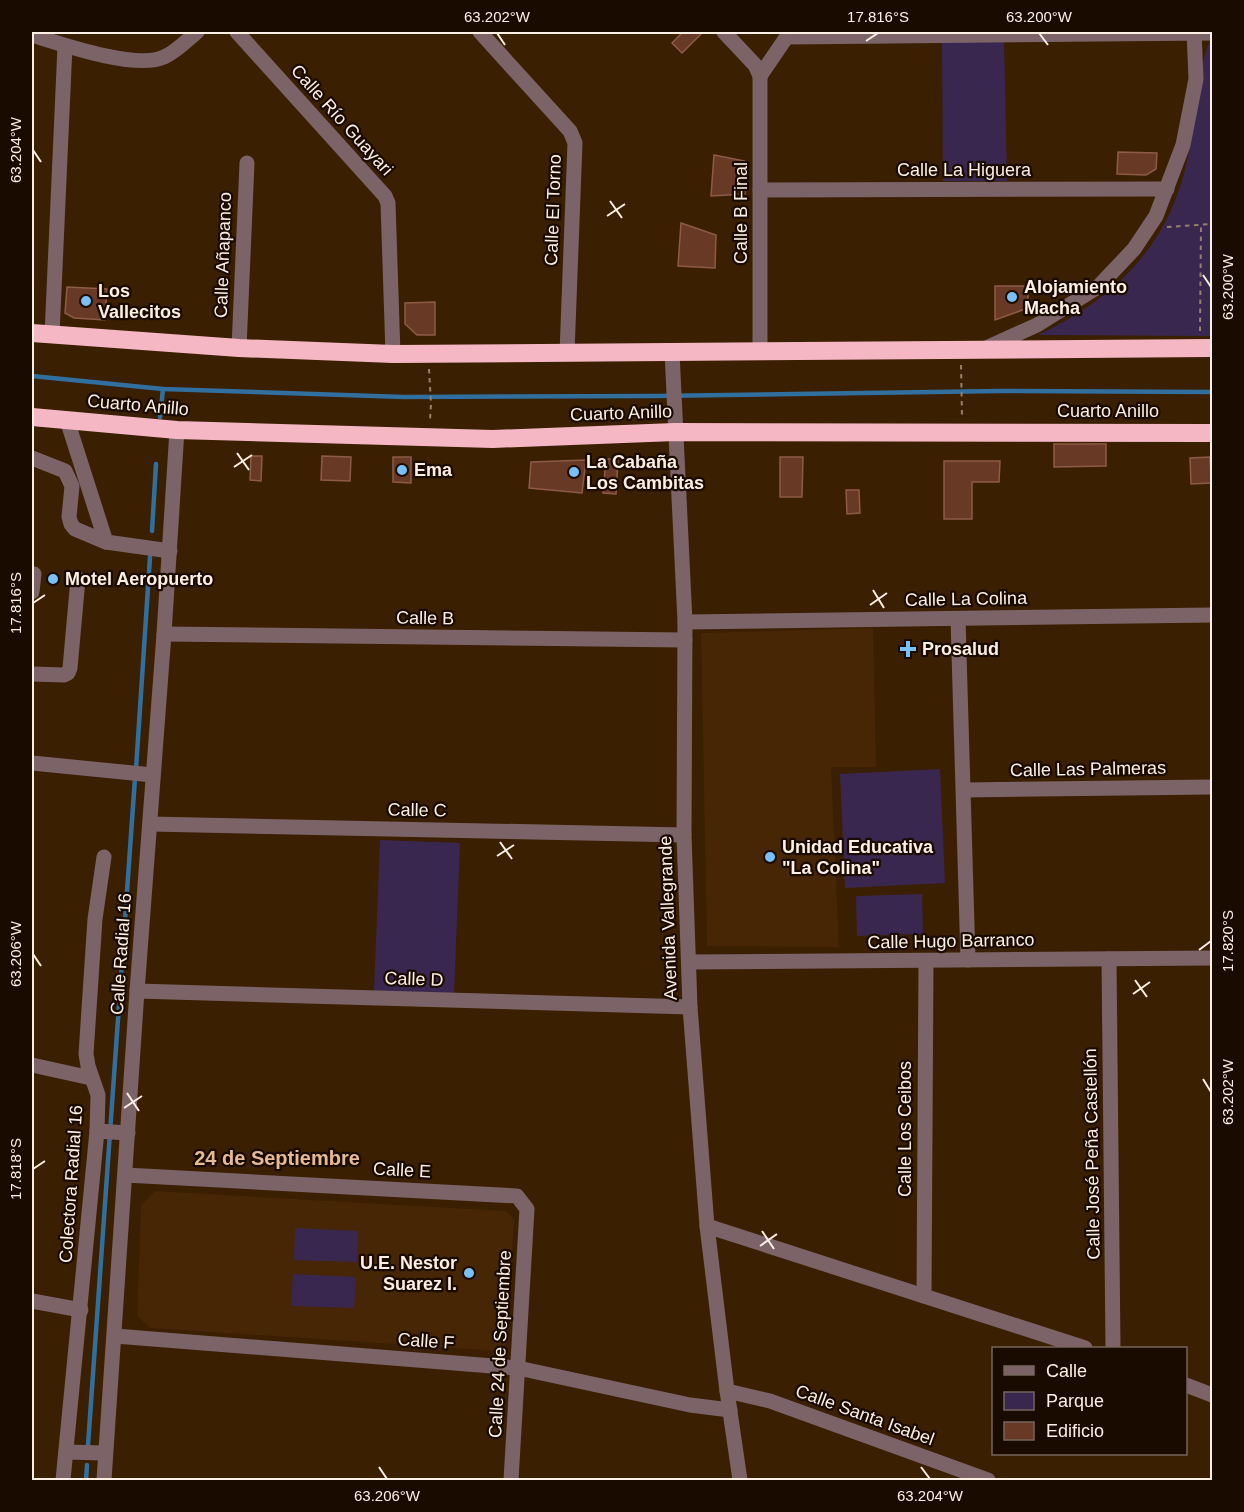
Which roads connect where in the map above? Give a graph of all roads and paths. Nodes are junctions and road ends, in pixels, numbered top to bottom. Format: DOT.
graph roads {
  1 [pos="197,32"];
  2 [pos="237,32"];
  3 [pos="480,32"];
  4 [pos="724,32"];
  5 [pos="1194,32"];
  6 [pos="1212,33"];
  7 [pos="789,34"];
  8 [pos="32,35"];
  9 [pos="65,46"];
  10 [pos="760,76"];
  11 [pos="247,162"];
  12 [pos="1167,189"];
  13 [pos="760,190"];
  14 [pos="1212,224"];
  15 [pos="1201,225"];
  16 [pos="1167,227"];
  17 [pos="1200,331"];
  18 [pos="32,333"];
  19 [pos="52,335"];
  20 [pos="239,348"];
  21 [pos="1212,348"];
  22 [pos="983,349"];
  23 [pos="760,351"];
  24 [pos="672,352"];
  25 [pos="567,353"];
  26 [pos="393,354"];
  27 [pos="430,374"];
  28 [pos="961,377"];
  29 [pos="430,412"];
  30 [pos="32,417"];
  31 [pos="67,420"];
  32 [pos="177,430"];
  33 [pos="675,432"];
  34 [pos="962,432"];
  35 [pos="1212,433"];
  36 [pos="32,458"];
  37 [pos="106,542"];
  38 [pos="170,551"];
  39 [pos="34,574"];
  40 [pos="78,579"];
  41 [pos="32,592"];
  42 [pos="1212,615"];
  43 [pos="958,619"];
  44 [pos="685,622"];
  45 [pos="164,634"];
  46 [pos="685,640"];
  47 [pos="32,674"];
  48 [pos="32,763"];
  49 [pos="153,776"];
  50 [pos="1212,787"];
  51 [pos="964,790"];
  52 [pos="150,824"];
  53 [pos="684,835"];
  54 [pos="105,857"];
  55 [pos="1212,958"];
  56 [pos="1109,959"];
  57 [pos="968,960"];
  58 [pos="689,962"];
  59 [pos="926,962"];
  60 [pos="137,991"];
  61 [pos="690,1007"];
  62 [pos="32,1065"];
  63 [pos="91,1078"];
  64 [pos="111,1132"];
  65 [pos="125,1175"];
  66 [pos="527,1209"];
  67 [pos="707,1226"];
  68 [pos="924,1296"];
  69 [pos="32,1301"];
  70 [pos="81,1310"];
  71 [pos="115,1336"];
  72 [pos="1082,1347"];
  73 [pos="1113,1347"];
  74 [pos="518,1368"];
  75 [pos="1187,1386"];
  76 [pos="727,1391"];
  77 [pos="1212,1395"];
  78 [pos="730,1410"];
  79 [pos="66,1452"];
  80 [pos="105,1453"];
  81 [pos="63,1480"];
  82 [pos="104,1480"];
  83 [pos="511,1480"];
  84 [pos="741,1480"];
  85 [pos="988,1480"];
  1 -- 9 [label="street"];
  2 -- 26 [label="street, Calle Río Guayari"];
  3 -- 25 [label="street, Calle El Torno"];
  4 -- 10 [label="street"];
  5 -- 6 [label="street"];
  5 -- 7 [label="street"];
  5 -- 12 [label="street"];
  7 -- 10 [label="street"];
  8 -- 9 [label="street"];
  9 -- 19 [label="street"];
  10 -- 13 [label="street, Calle B Final"];
  11 -- 20 [label="street, Calle Añapanco"];
  12 -- 13 [label="street, Calle La Higuera"];
  12 -- 22 [label="street"];
  13 -- 23 [label="street, Calle B Final"];
  14 -- 15 [label="path"];
  15 -- 16 [label="path"];
  15 -- 17 [label="path"];
  18 -- 19 [label="highway"];
  19 -- 20 [label="highway"];
  20 -- 26 [label="highway"];
  21 -- 22 [label="highway"];
  22 -- 23 [label="highway"];
  23 -- 24 [label="highway"];
  24 -- 25 [label="highway"];
  24 -- 33 [label="street, Avenida Vallegrande"];
  25 -- 26 [label="highway"];
  27 -- 29 [label="path"];
  28 -- 34 [label="path"];
  30 -- 31 [label="highway, Cuarto Anillo"];
  31 -- 32 [label="highway, Cuarto Anillo"];
  31 -- 37 [label="street"];
  32 -- 33 [label="highway, Cuarto Anillo"];
  32 -- 38 [label="street, Calle Radial 16"];
  33 -- 34 [label="highway, Cuarto Anillo"];
  33 -- 44 [label="street, Avenida Vallegrande"];
  34 -- 35 [label="highway, Cuarto Anillo"];
  36 -- 37 [label="street"];
  37 -- 38 [label="street"];
  38 -- 45 [label="street, Calle Radial 16"];
  39 -- 41 [label="street"];
  40 -- 47 [label="street"];
  42 -- 43 [label="street, Calle La Colina"];
  43 -- 44 [label="street, Calle La Colina"];
  43 -- 51 [label="street"];
  44 -- 46 [label="street, Avenida Vallegrande"];
  45 -- 46 [label="street, Calle B"];
  45 -- 49 [label="street, Calle Radial 16"];
  46 -- 53 [label="street, Avenida Vallegrande"];
  48 -- 49 [label="street"];
  49 -- 52 [label="street, Calle Radial 16"];
  50 -- 51 [label="street, Calle Las Palmeras"];
  51 -- 57 [label="street"];
  52 -- 53 [label="street, Calle C"];
  52 -- 60 [label="street, Calle Radial 16"];
  53 -- 58 [label="street, Avenida Vallegrande"];
  54 -- 63 [label="street, Colectora Radial 16"];
  55 -- 56 [label="street, Calle Hugo Barranco"];
  56 -- 57 [label="street, Calle Hugo Barranco"];
  56 -- 73 [label="street, Calle José Peña Castellón"];
  57 -- 59 [label="street, Calle Hugo Barranco"];
  58 -- 59 [label="street, Calle Hugo Barranco"];
  58 -- 61 [label="street, Avenida Vallegrande"];
  59 -- 68 [label="street, Calle Los Ceibos"];
  60 -- 61 [label="street, Calle D"];
  60 -- 64 [label="street, Calle Radial 16"];
  61 -- 67 [label="street, Avenida Vallegrande"];
  62 -- 63 [label="street"];
  63 -- 64 [label="street, Colectora Radial 16"];
  64 -- 65 [label="street, Calle Radial 16"];
  64 -- 70 [label="street, Colectora Radial 16"];
  65 -- 66 [label="street, Calle E"];
  65 -- 71 [label="street, Calle Radial 16"];
  66 -- 74 [label="street, Calle 24 de Septiembre"];
  67 -- 68 [label="street"];
  67 -- 76 [label="street, Avenida Vallegrande"];
  68 -- 72 [label="street"];
  69 -- 70 [label="street"];
  70 -- 79 [label="street, Colectora Radial 16"];
  71 -- 74 [label="street, Calle F"];
  71 -- 80 [label="street, Calle Radial 16"];
  74 -- 78 [label="street, Calle F"];
  74 -- 83 [label="street, Calle 24 de Septiembre"];
  75 -- 77 [label="street"];
  76 -- 78 [label="street, Avenida Vallegrande"];
  76 -- 85 [label="street, Calle Santa Isabel"];
  78 -- 84 [label="street, Avenida Vallegrande"];
  79 -- 80 [label="street"];
  79 -- 81 [label="street, Colectora Radial 16"];
  80 -- 82 [label="street, Calle Radial 16"];
}
